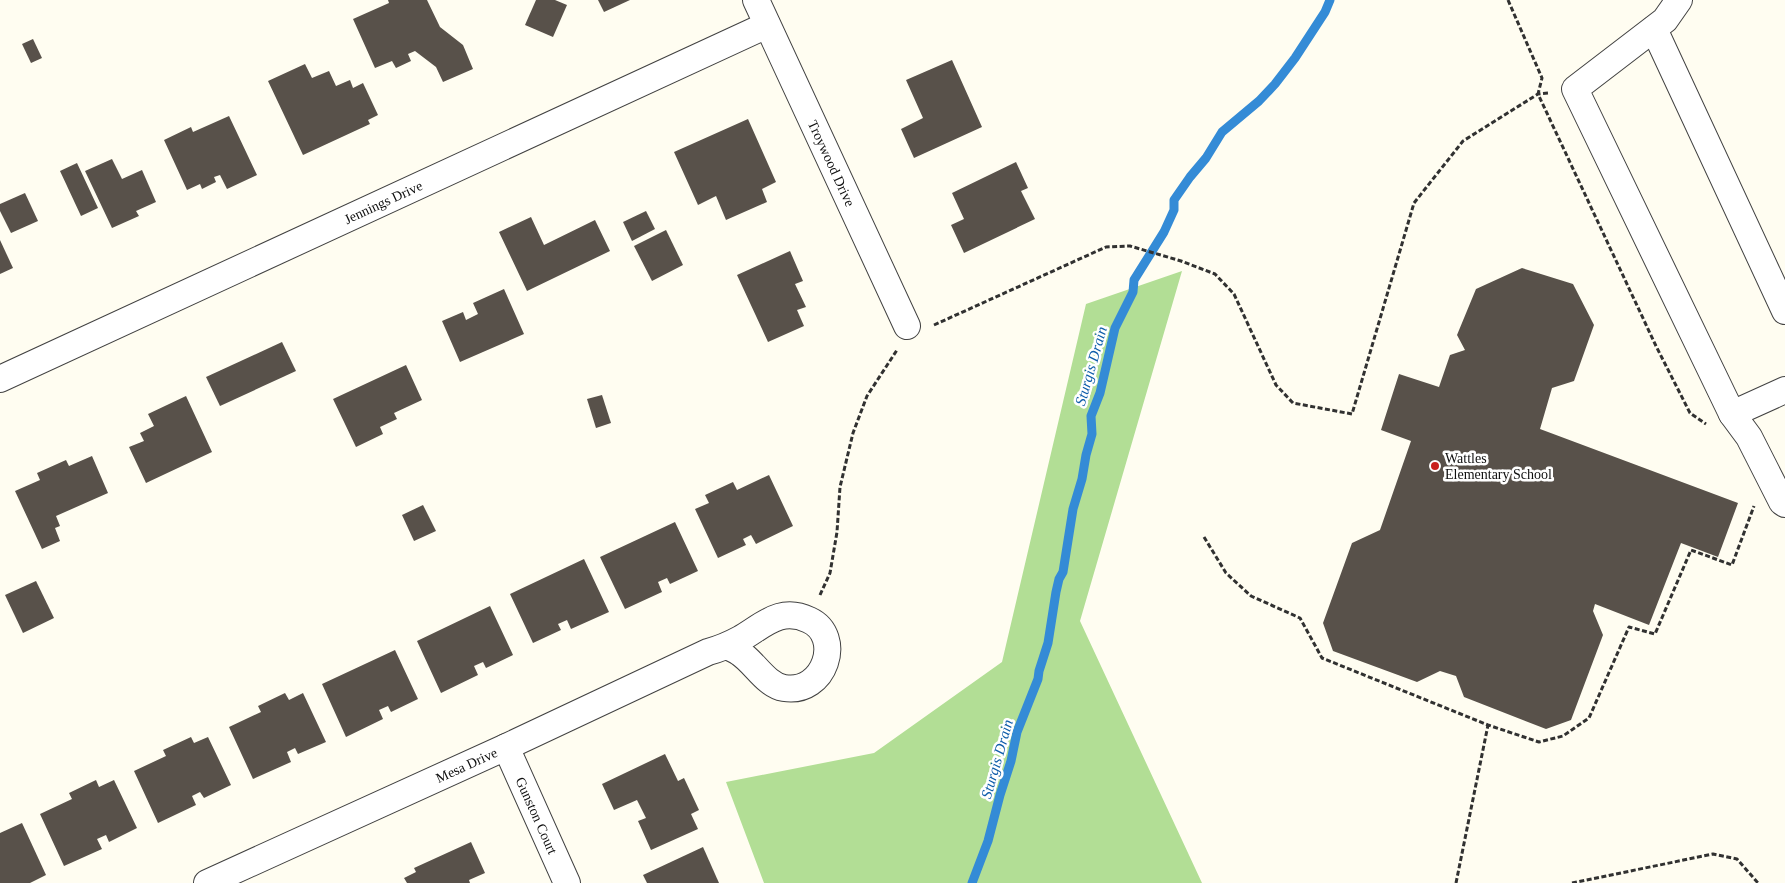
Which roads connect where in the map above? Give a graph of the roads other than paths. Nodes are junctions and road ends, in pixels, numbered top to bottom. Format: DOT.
graph roads {
  1 [pos="756,0"];
  2 [pos="1679,0"];
  3 [pos="767,25"];
  4 [pos="1654,29"];
  5 [pos="1785,312"];
  6 [pos="910,331"];
  7 [pos="0,379"];
  8 [pos="1785,390"];
  9 [pos="1723,422"];
  10 [pos="1780,497"];
  11 [pos="726,646"];
  12 [pos="506,747"];
  13 [pos="207,883"];
  14 [pos="567,883"];
  1 -- 3 [label="street, Troywood Drive"];
  2 -- 4 [label="street"];
  3 -- 6 [label="street, Troywood Drive"];
  3 -- 7 [label="street, Jennings Drive"];
  4 -- 5 [label="street"];
  4 -- 9 [label="street"];
  8 -- 9 [label="street"];
  9 -- 10 [label="street"];
  11 -- 11 [label="street, Mesa Drive"];
  11 -- 12 [label="street, Mesa Drive"];
  12 -- 13 [label="street, Mesa Drive"];
  12 -- 14 [label="street, Gunston Court"];
}
